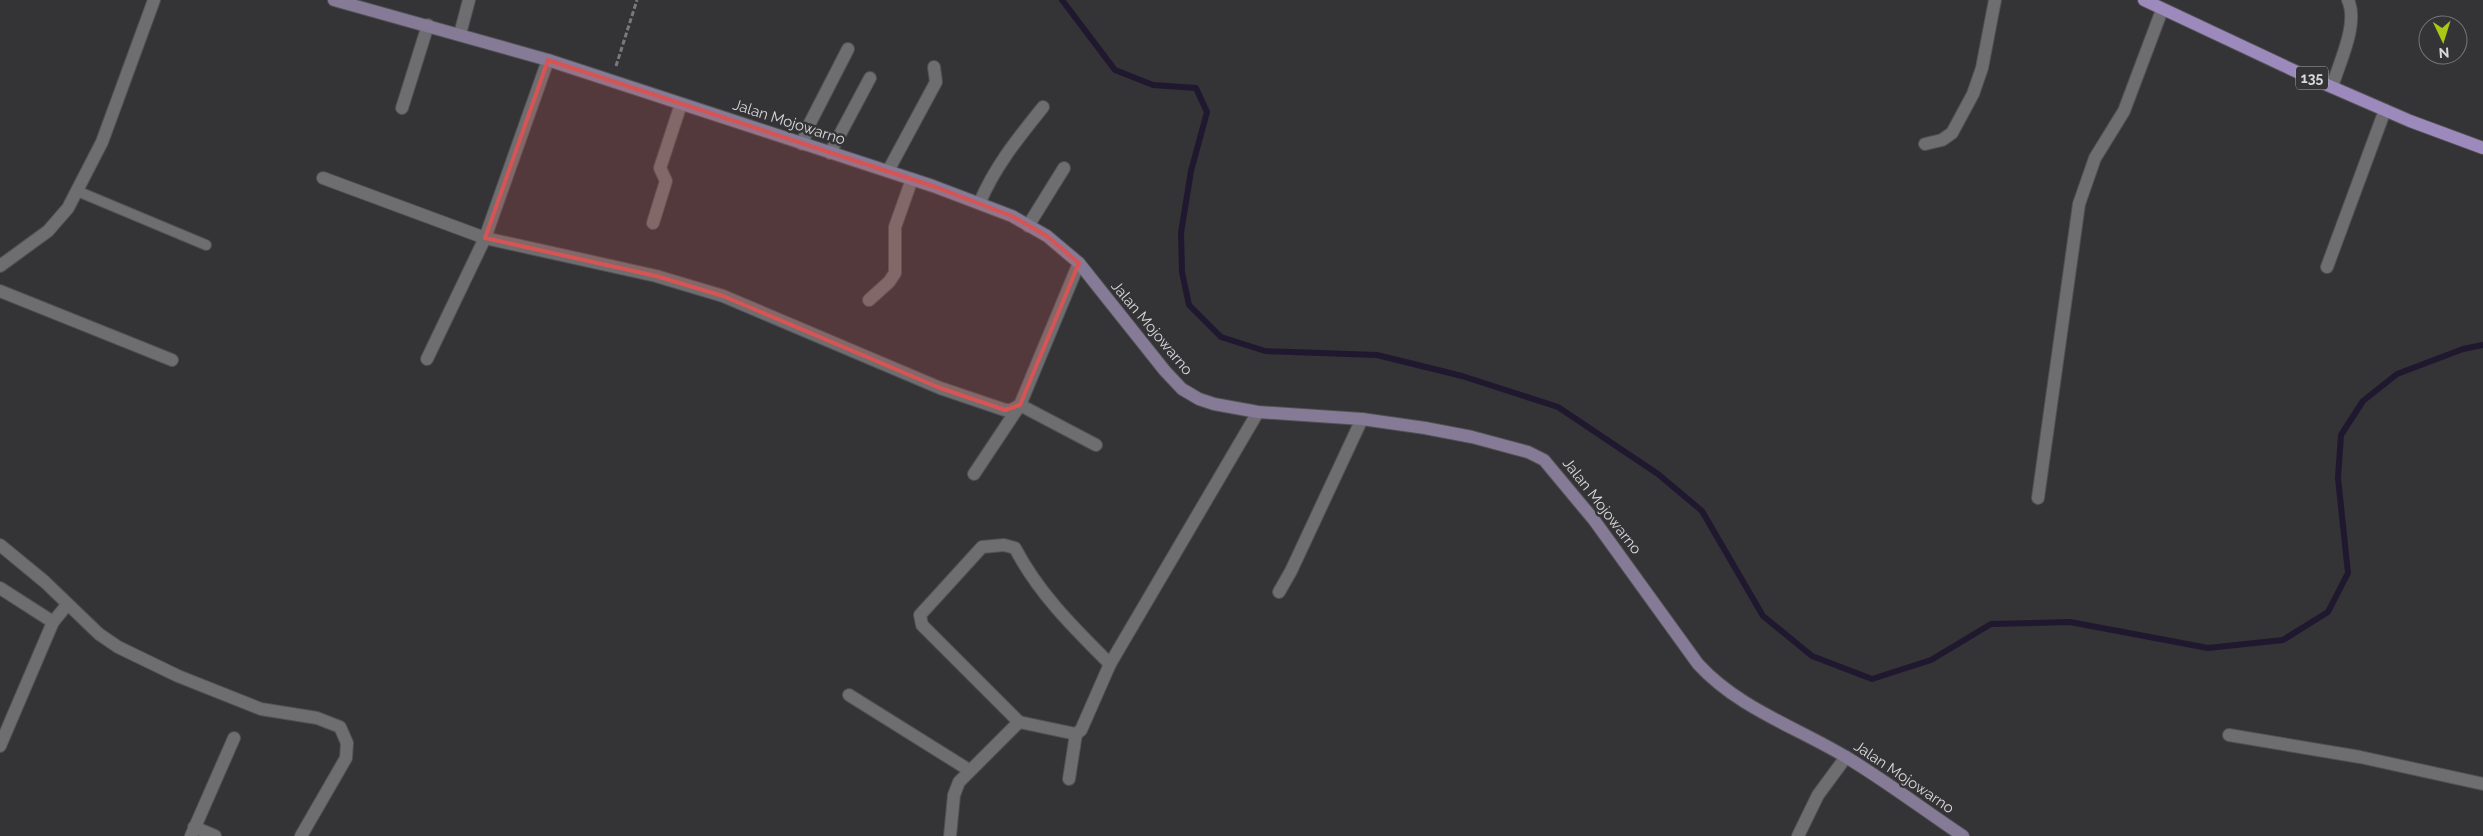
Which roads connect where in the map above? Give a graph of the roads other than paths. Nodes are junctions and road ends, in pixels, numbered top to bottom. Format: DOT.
graph roads {
  1 [pos="154,0"];
  2 [pos="334,0"];
  3 [pos="469,0"];
  4 [pos="1995,0"];
  5 [pos="2144,0"];
  6 [pos="2348,0"];
  7 [pos="2162,10"];
  8 [pos="428,25"];
  9 [pos="460,34"];
  10 [pos="848,48"];
  11 [pos="548,60"];
  12 [pos="934,67"];
  13 [pos="870,78"];
  14 [pos="2332,87"];
  15 [pos="681,104"];
  16 [pos="1043,107"];
  17 [pos="402,108"];
  18 [pos="2385,110"];
  19 [pos="802,144"];
  20 [pos="1925,144"];
  21 [pos="2483,148"];
  22 [pos="830,152"];
  23 [pos="1064,168"];
  24 [pos="888,171"];
  25 [pos="323,178"];
  26 [pos="912,178"];
  27 [pos="77,191"];
  28 [pos="980,202"];
  29 [pos="653,223"];
  30 [pos="1028,226"];
  31 [pos="486,238"];
  32 [pos="206,245"];
  33 [pos="1079,263"];
  34 [pos="0,266"];
  35 [pos="2327,267"];
  36 [pos="0,291"];
  37 [pos="870,300"];
  38 [pos="172,360"];
  39 [pos="427,360"];
  40 [pos="1020,405"];
  41 [pos="1258,412"];
  42 [pos="1362,419"];
  43 [pos="1096,445"];
  44 [pos="974,474"];
  45 [pos="2038,498"];
  46 [pos="0,545"];
  47 [pos="0,588"];
  48 [pos="1279,592"];
  49 [pos="67,605"];
  50 [pos="53,622"];
  51 [pos="1110,664"];
  52 [pos="849,695"];
  53 [pos="1020,722"];
  54 [pos="1076,734"];
  55 [pos="2229,735"];
  56 [pos="234,738"];
  57 [pos="0,746"];
  58 [pos="1846,757"];
  59 [pos="969,770"];
  60 [pos="1069,779"];
  61 [pos="2483,784"];
  62 [pos="193,832"];
  63 [pos="215,836"];
  64 [pos="301,836"];
  65 [pos="950,836"];
  66 [pos="1798,836"];
  67 [pos="1963,836"];
  1 -- 27 [label="street"];
  2 -- 8 [label="street, Jalan Mojowarno"];
  3 -- 9 [label="street"];
  4 -- 20 [label="street"];
  5 -- 7 [label="main road, 135"];
  6 -- 14 [label="street"];
  7 -- 14 [label="main road, 135"];
  7 -- 45 [label="street"];
  8 -- 9 [label="street, Jalan Mojowarno"];
  8 -- 17 [label="street"];
  9 -- 11 [label="street, Jalan Mojowarno"];
  10 -- 19 [label="street"];
  11 -- 15 [label="street, Jalan Mojowarno"];
  11 -- 31 [label="street"];
  12 -- 24 [label="street"];
  13 -- 22 [label="street"];
  14 -- 18 [label="main road, 135"];
  15 -- 19 [label="street, Jalan Mojowarno"];
  15 -- 29 [label="street"];
  16 -- 28 [label="street"];
  18 -- 21 [label="main road, 135"];
  18 -- 35 [label="street"];
  19 -- 22 [label="street, Jalan Mojowarno"];
  22 -- 24 [label="street, Jalan Mojowarno"];
  23 -- 30 [label="street"];
  24 -- 26 [label="street, Jalan Mojowarno"];
  25 -- 31 [label="street"];
  26 -- 28 [label="street, Jalan Mojowarno"];
  26 -- 37 [label="street"];
  27 -- 32 [label="lane"];
  27 -- 34 [label="street"];
  28 -- 30 [label="street, Jalan Mojowarno"];
  30 -- 33 [label="street, Jalan Mojowarno"];
  31 -- 39 [label="street"];
  31 -- 40 [label="street"];
  33 -- 40 [label="street"];
  33 -- 41 [label="street, Jalan Mojowarno"];
  36 -- 38 [label="street"];
  40 -- 43 [label="street"];
  40 -- 44 [label="street"];
  41 -- 42 [label="street, Jalan Mojowarno"];
  41 -- 51 [label="street"];
  42 -- 48 [label="street"];
  42 -- 58 [label="street, Jalan Mojowarno"];
  46 -- 49 [label="street"];
  47 -- 50 [label="street"];
  49 -- 50 [label="street"];
  49 -- 64 [label="street"];
  50 -- 57 [label="street"];
  51 -- 53 [label="street"];
  51 -- 54 [label="street"];
  52 -- 59 [label="street"];
  53 -- 54 [label="street"];
  53 -- 59 [label="street"];
  54 -- 60 [label="street"];
  55 -- 61 [label="street"];
  56 -- 62 [label="street"];
  58 -- 66 [label="street"];
  58 -- 67 [label="street, Jalan Mojowarno"];
  59 -- 65 [label="street"];
  62 -- 63 [label="street"];
}
